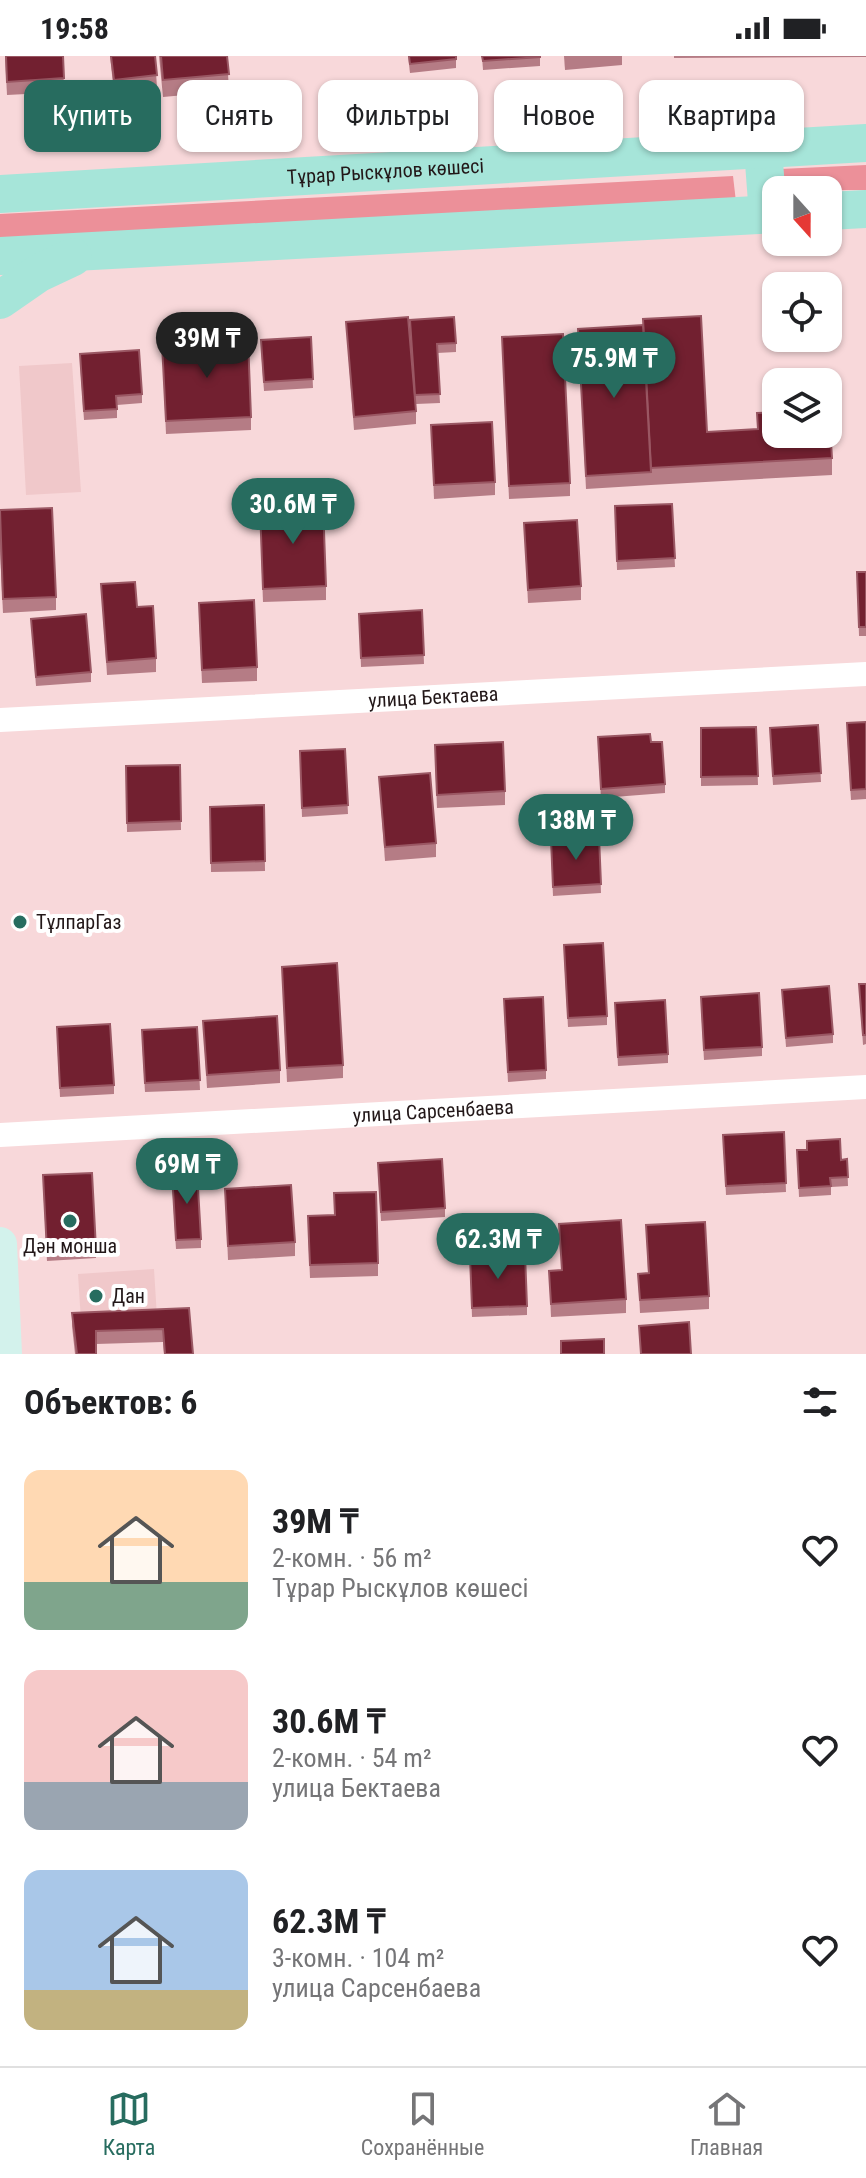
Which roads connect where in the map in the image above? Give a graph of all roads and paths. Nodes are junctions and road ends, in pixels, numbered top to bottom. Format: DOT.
graph roads {
  1 [pos="866,143"];
  2 [pos="804,147"];
  3 [pos="712,152"];
  4 [pos="763,152"];
  5 [pos="767,176"];
  6 [pos="0,194"];
  7 [pos="866,209"];
  8 [pos="842,210"];
  9 [pos="762,215"];
  10 [pos="85,252"];
  11 [pos="0,256"];
  12 [pos="0,300"];
  13 [pos="866,674"];
  14 [pos="0,720"];
  15 [pos="866,1087"];
  16 [pos="0,1135"];
  17 [pos="0,1244"];
  18 [pos="5,1354"];
  1 -- 2 [label="main road, Тұрар Рыскұлов көшесі"];
  3 -- 6 [label="main road, Тұрар Рыскұлов көшесі"];
  4 -- 5 [label="main road"];
  7 -- 8 [label="main road"];
  9 -- 10 [label="main road"];
  10 -- 11 [label="main road"];
  10 -- 12 [label="main road"];
  13 -- 14 [label="street, улица Бектаева"];
  15 -- 16 [label="street, улица Сарсенбаева"];
  17 -- 18 [label="main road"];
}
